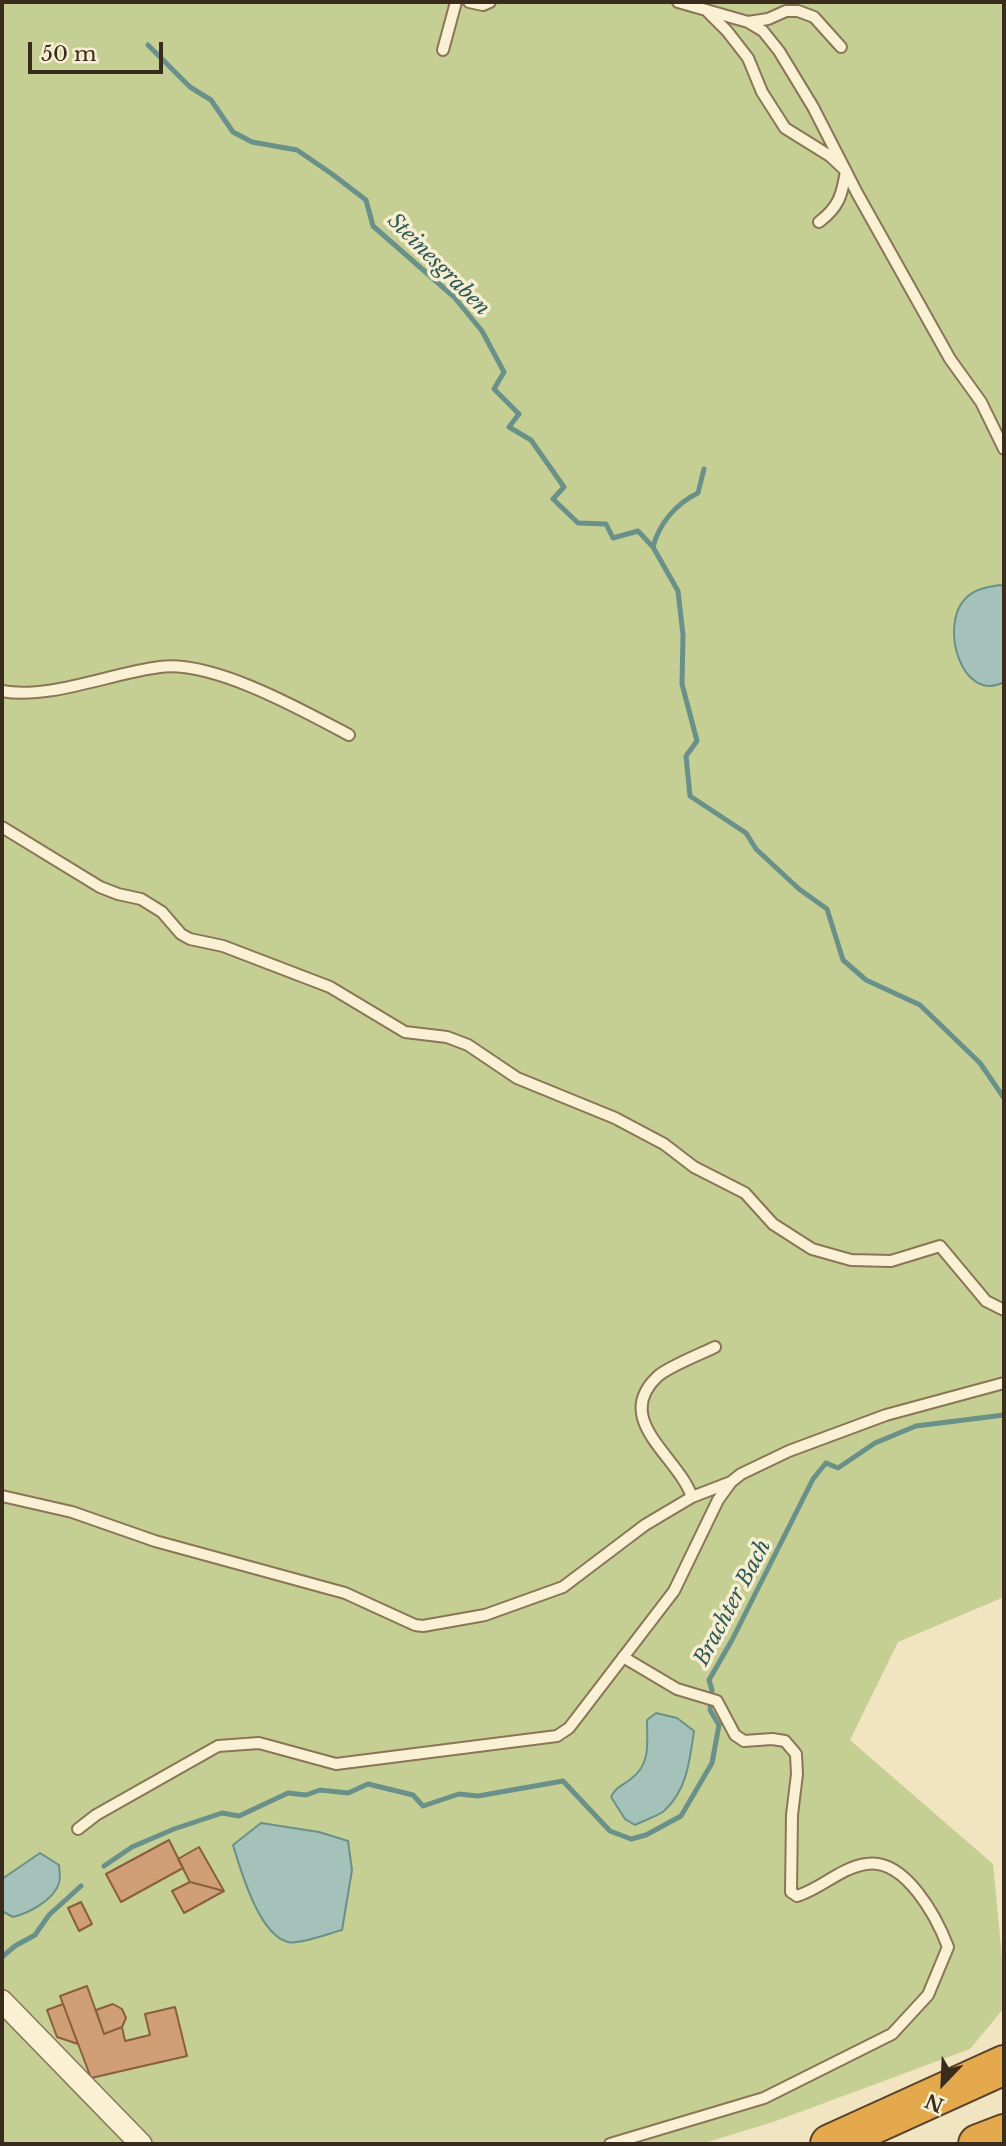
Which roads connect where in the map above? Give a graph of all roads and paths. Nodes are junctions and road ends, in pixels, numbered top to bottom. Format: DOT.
graph roads {
  1 [pos="456,2"];
  2 [pos="470,2"];
  3 [pos="490,2"];
  4 [pos="678,2"];
  5 [pos="706,10"];
  6 [pos="748,22"];
  7 [pos="841,47"];
  8 [pos="443,50"];
  9 [pos="846,171"];
  10 [pos="819,222"];
  11 [pos="1004,449"];
  12 [pos="2,691"];
  13 [pos="349,735"];
  14 [pos="2,827"];
  15 [pos="1004,1310"];
  16 [pos="715,1348"];
  17 [pos="1004,1383"];
  18 [pos="731,1482"];
  19 [pos="2,1496"];
  20 [pos="692,1497"];
  21 [pos="622,1657"];
  22 [pos="78,1829"];
  23 [pos="2,2001"];
  24 [pos="1004,2065"];
  25 [pos="1004,2134"];
  26 [pos="141,2144"];
  27 [pos="610,2144"];
  28 [pos="830,2144"];
  29 [pos="978,2144"];
  1 -- 8 [label="lane"];
  2 -- 3 [label="lane"];
  4 -- 5 [label="lane"];
  5 -- 6 [label="lane"];
  5 -- 9 [label="lane"];
  6 -- 7 [label="lane"];
  6 -- 9 [label="lane"];
  9 -- 10 [label="lane"];
  9 -- 11 [label="lane"];
  12 -- 13 [label="lane"];
  14 -- 15 [label="lane"];
  16 -- 20 [label="lane"];
  17 -- 18 [label="lane"];
  18 -- 20 [label="lane"];
  18 -- 21 [label="lane"];
  19 -- 20 [label="lane"];
  21 -- 22 [label="lane"];
  21 -- 27 [label="lane"];
  23 -- 26 [label="street"];
  24 -- 28 [label="highway"];
  25 -- 29 [label="highway"];
}
